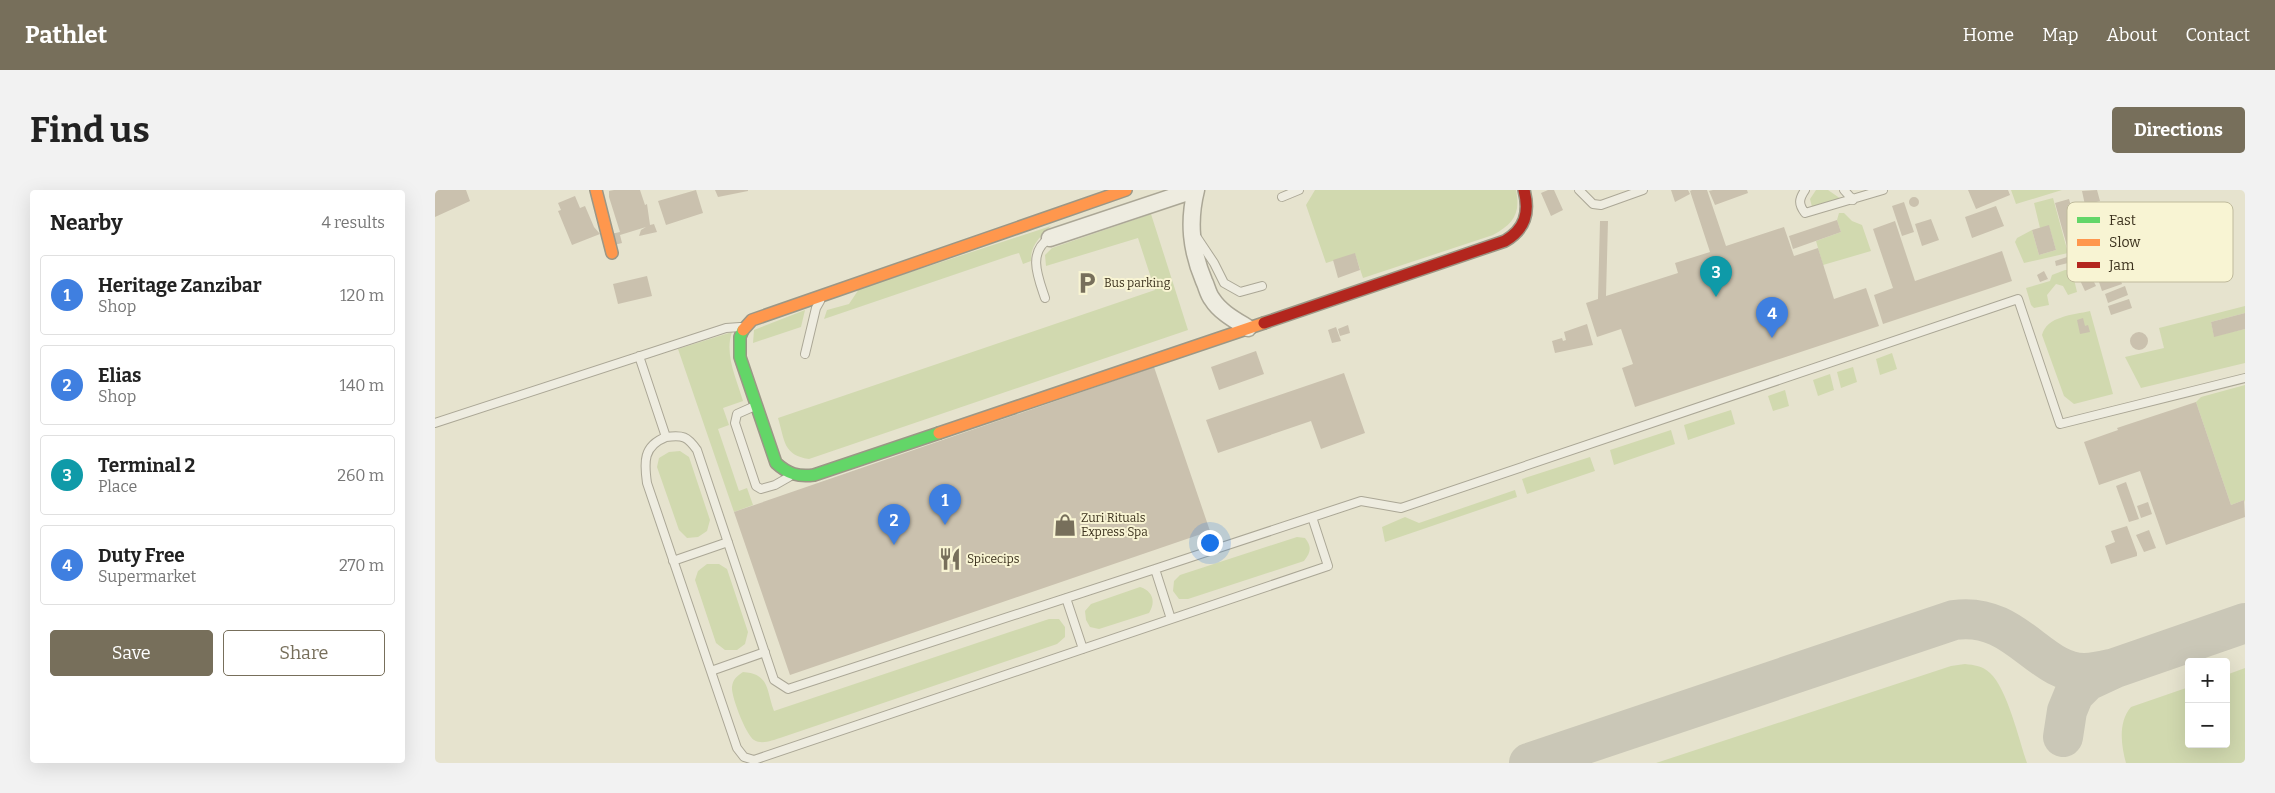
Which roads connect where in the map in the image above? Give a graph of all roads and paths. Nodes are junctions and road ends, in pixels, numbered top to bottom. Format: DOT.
graph roads {
  1 [pos="595,190"];
  2 [pos="1126,190"];
  3 [pos="1195,190"];
  4 [pos="1299,190"];
  5 [pos="1524,190"];
  6 [pos="1579,190"];
  7 [pos="1643,190"];
  8 [pos="1805,190"];
  9 [pos="1843,190"];
  10 [pos="1883,190"];
  11 [pos="1868,193"];
  12 [pos="1282,198"];
  13 [pos="1853,200"];
  14 [pos="1191,227"];
  15 [pos="1051,238"];
  16 [pos="612,253"];
  17 [pos="1262,286"];
  18 [pos="834,290"];
  19 [pos="1045,298"];
  20 [pos="745,327"];
  21 [pos="1248,328"];
  22 [pos="805,354"];
  23 [pos="639,356"];
  24 [pos="2245,378"];
  25 [pos="755,406"];
  26 [pos="435,423"];
  27 [pos="666,437"];
  28 [pos="793,475"];
  29 [pos="1312,517"];
  30 [pos="728,542"];
  31 [pos="673,560"];
  32 [pos="1155,569"];
  33 [pos="1066,598"];
  34 [pos="1171,619"];
  35 [pos="1083,649"];
  36 [pos="765,652"];
  37 [pos="711,671"];
  1 -- 16 [label="street"];
  2 -- 18 [label="street"];
  3 -- 14 [label="street"];
  3 -- 15 [label="street"];
  4 -- 12 [label="lane"];
  5 -- 21 [label="street"];
  6 -- 7 [label="lane"];
  8 -- 13 [label="lane"];
  9 -- 13 [label="lane"];
  10 -- 11 [label="lane"];
  11 -- 13 [label="lane"];
  14 -- 17 [label="lane"];
  14 -- 21 [label="street"];
  15 -- 19 [label="lane"];
  18 -- 20 [label="street"];
  18 -- 22 [label="lane"];
  20 -- 23 [label="lane"];
  20 -- 25 [label="street"];
  21 -- 28 [label="street"];
  23 -- 26 [label="lane"];
  23 -- 27 [label="lane"];
  24 -- 29 [label="lane"];
  25 -- 28 [label="street"];
  25 -- 28 [label="lane"];
  27 -- 30 [label="lane"];
  27 -- 31 [label="lane"];
  29 -- 32 [label="lane"];
  29 -- 34 [label="lane"];
  30 -- 31 [label="lane"];
  30 -- 36 [label="lane"];
  31 -- 37 [label="lane"];
  32 -- 33 [label="lane"];
  32 -- 34 [label="lane"];
  33 -- 35 [label="lane"];
  33 -- 36 [label="lane"];
  34 -- 35 [label="lane"];
  35 -- 37 [label="lane"];
  36 -- 37 [label="lane"];
}
